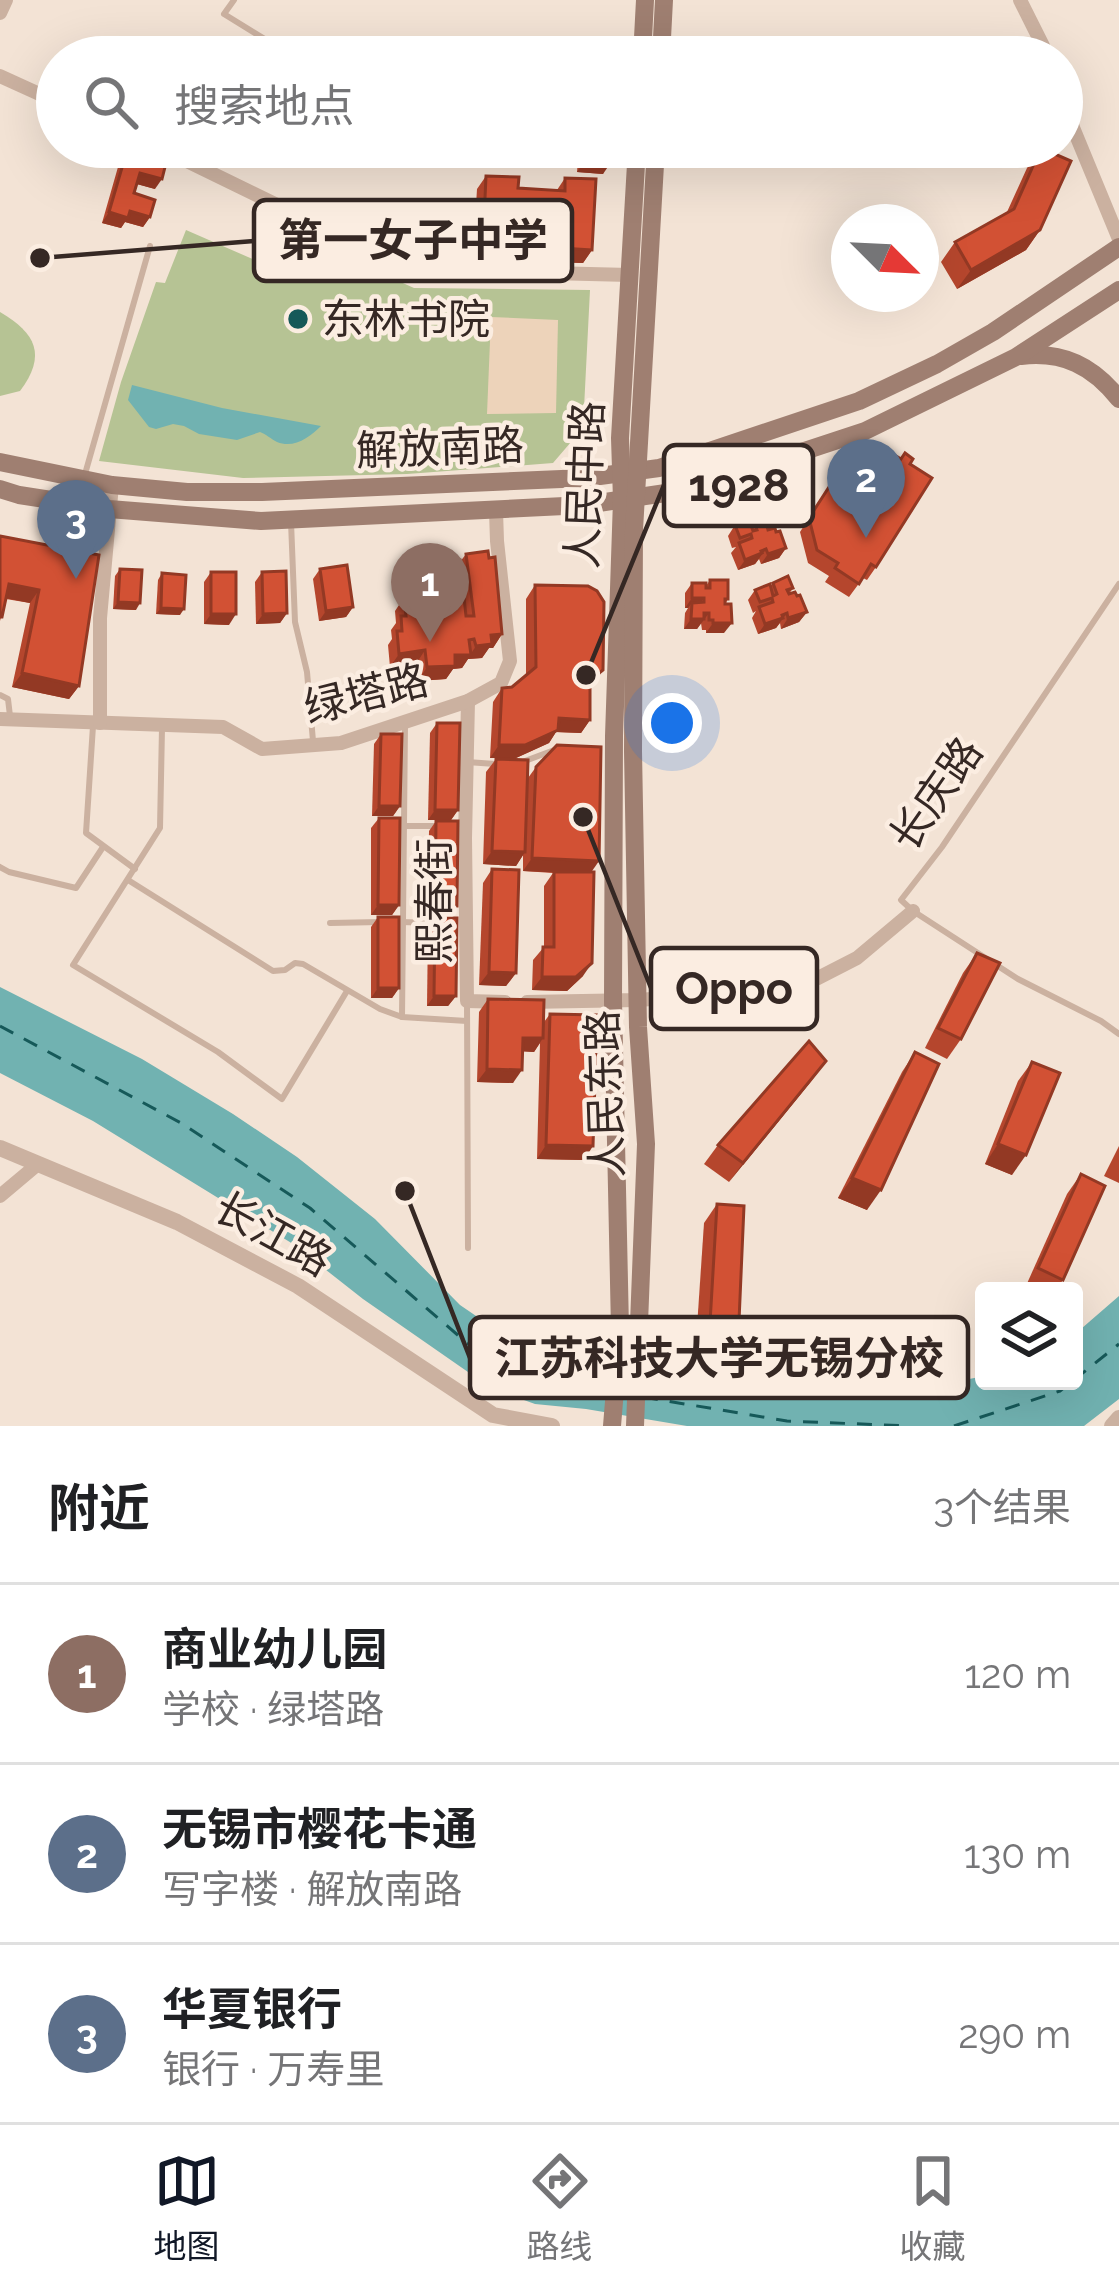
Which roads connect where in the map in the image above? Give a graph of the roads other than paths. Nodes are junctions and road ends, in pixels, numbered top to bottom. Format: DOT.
graph roads {
  1 [pos="6,0"];
  2 [pos="234,0"];
  3 [pos="645,0"];
  4 [pos="664,0"];
  5 [pos="1020,0"];
  6 [pos="0,13"];
  7 [pos="260,36"];
  8 [pos="643,36"];
  9 [pos="662,36"];
  10 [pos="1038,36"];
  11 [pos="0,76"];
  12 [pos="36,92"];
  13 [pos="1083,153"];
  14 [pos="201,168"];
  15 [pos="637,168"];
  16 [pos="654,168"];
  17 [pos="1119,243"];
  18 [pos="150,246"];
  19 [pos="631,275"];
  20 [pos="1119,290"];
  21 [pos="1016,357"];
  22 [pos="1119,400"];
  23 [pos="0,462"];
  24 [pos="630,471"];
  25 [pos="83,479"];
  26 [pos="112,484"];
  27 [pos="0,489"];
  28 [pos="629,498"];
  29 [pos="109,509"];
  30 [pos="496,511"];
  31 [pos="290,520"];
  32 [pos="1119,584"];
  33 [pos="0,694"];
  34 [pos="468,701"];
  35 [pos="5,719"];
  36 [pos="405,721"];
  37 [pos="97,723"];
  38 [pos="162,725"];
  39 [pos="314,745"];
  40 [pos="573,749"];
  41 [pos="594,750"];
  42 [pos="624,751"];
  43 [pos="467,762"];
  44 [pos="500,764"];
  45 [pos="516,766"];
  46 [pos="404,826"];
  47 [pos="466,827"];
  48 [pos="104,846"];
  49 [pos="0,867"];
  50 [pos="135,869"];
  51 [pos="128,880"];
  52 [pos="913,911"];
  53 [pos="403,922"];
  54 [pos="445,922"];
  55 [pos="329,923"];
  56 [pos="347,991"];
  57 [pos="638,1000"];
  58 [pos="467,1001"];
  59 [pos="613,1001"];
  60 [pos="402,1017"];
  61 [pos="467,1021"];
  62 [pos="1119,1034"];
  63 [pos="0,1148"];
  64 [pos="38,1164"];
  65 [pos="0,1196"];
  66 [pos="469,1248"];
  67 [pos="630,1329"];
  68 [pos="1119,1418"];
  69 [pos="492,1421"];
  70 [pos="552,1426"];
  71 [pos="612,1426"];
  72 [pos="635,1426"];
  73 [pos="1112,1426"];
  1 -- 6 [label="street"];
  2 -- 7 [label="lane"];
  3 -- 8 [label="main road"];
  4 -- 9 [label="main road"];
  5 -- 10 [label="street"];
  11 -- 12 [label="street"];
  13 -- 17 [label="street"];
  14 -- 19 [label="street"];
  15 -- 19 [label="main road, 人民中路"];
  16 -- 24 [label="main road, 人民中路"];
  17 -- 24 [label="main road, 解放南路"];
  18 -- 25 [label="lane"];
  19 -- 24 [label="main road, 人民中路"];
  20 -- 21 [label="main road, 解放南路"];
  21 -- 22 [label="main road"];
  21 -- 28 [label="main road, 解放南路"];
  23 -- 25 [label="main road, 解放南路"];
  24 -- 26 [label="main road, 解放南路"];
  24 -- 28 [label="main road, 人民中路"];
  25 -- 26 [label="main road, 解放南路"];
  26 -- 29 [label="street"];
  27 -- 29 [label="main road, 解放南路"];
  28 -- 30 [label="main road, 解放南路"];
  28 -- 42 [label="main road, 人民东路"];
  29 -- 31 [label="main road, 解放南路"];
  29 -- 37 [label="street"];
  30 -- 31 [label="main road, 解放南路"];
  30 -- 34 [label="street, 绿塔路"];
  31 -- 39 [label="lane"];
  32 -- 52 [label="lane, 长庆路"];
  33 -- 35 [label="lane"];
  34 -- 36 [label="street, 绿塔路"];
  34 -- 43 [label="street, 熙春街"];
  35 -- 37 [label="street, 绿塔路"];
  36 -- 39 [label="street, 绿塔路"];
  36 -- 46 [label="lane"];
  37 -- 38 [label="street, 绿塔路"];
  37 -- 48 [label="lane"];
  38 -- 39 [label="street, 绿塔路"];
  38 -- 50 [label="lane"];
  40 -- 45 [label="lane"];
  41 -- 42 [label="lane"];
  42 -- 57 [label="main road, 人民东路"];
  42 -- 59 [label="main road"];
  43 -- 44 [label="lane"];
  43 -- 47 [label="street, 熙春街"];
  46 -- 47 [label="lane"];
  46 -- 53 [label="lane"];
  47 -- 58 [label="street, 熙春街"];
  48 -- 49 [label="lane"];
  48 -- 50 [label="lane"];
  50 -- 51 [label="lane"];
  51 -- 56 [label="lane"];
  51 -- 56 [label="lane"];
  52 -- 57 [label="street, 长庆路"];
  52 -- 62 [label="lane"];
  53 -- 54 [label="lane"];
  53 -- 55 [label="lane"];
  53 -- 60 [label="lane"];
  56 -- 60 [label="lane"];
  57 -- 59 [label="street, 熙春街"];
  57 -- 67 [label="main road, 人民东路"];
  58 -- 59 [label="street, 熙春街"];
  58 -- 61 [label="lane"];
  59 -- 67 [label="main road"];
  60 -- 61 [label="lane"];
  61 -- 66 [label="lane"];
  63 -- 64 [label="street, 长江路"];
  64 -- 65 [label="street"];
  64 -- 69 [label="street, 长江路"];
  67 -- 71 [label="main road"];
  67 -- 72 [label="main road"];
  68 -- 73 [label="street"];
  69 -- 70 [label="street"];
}
